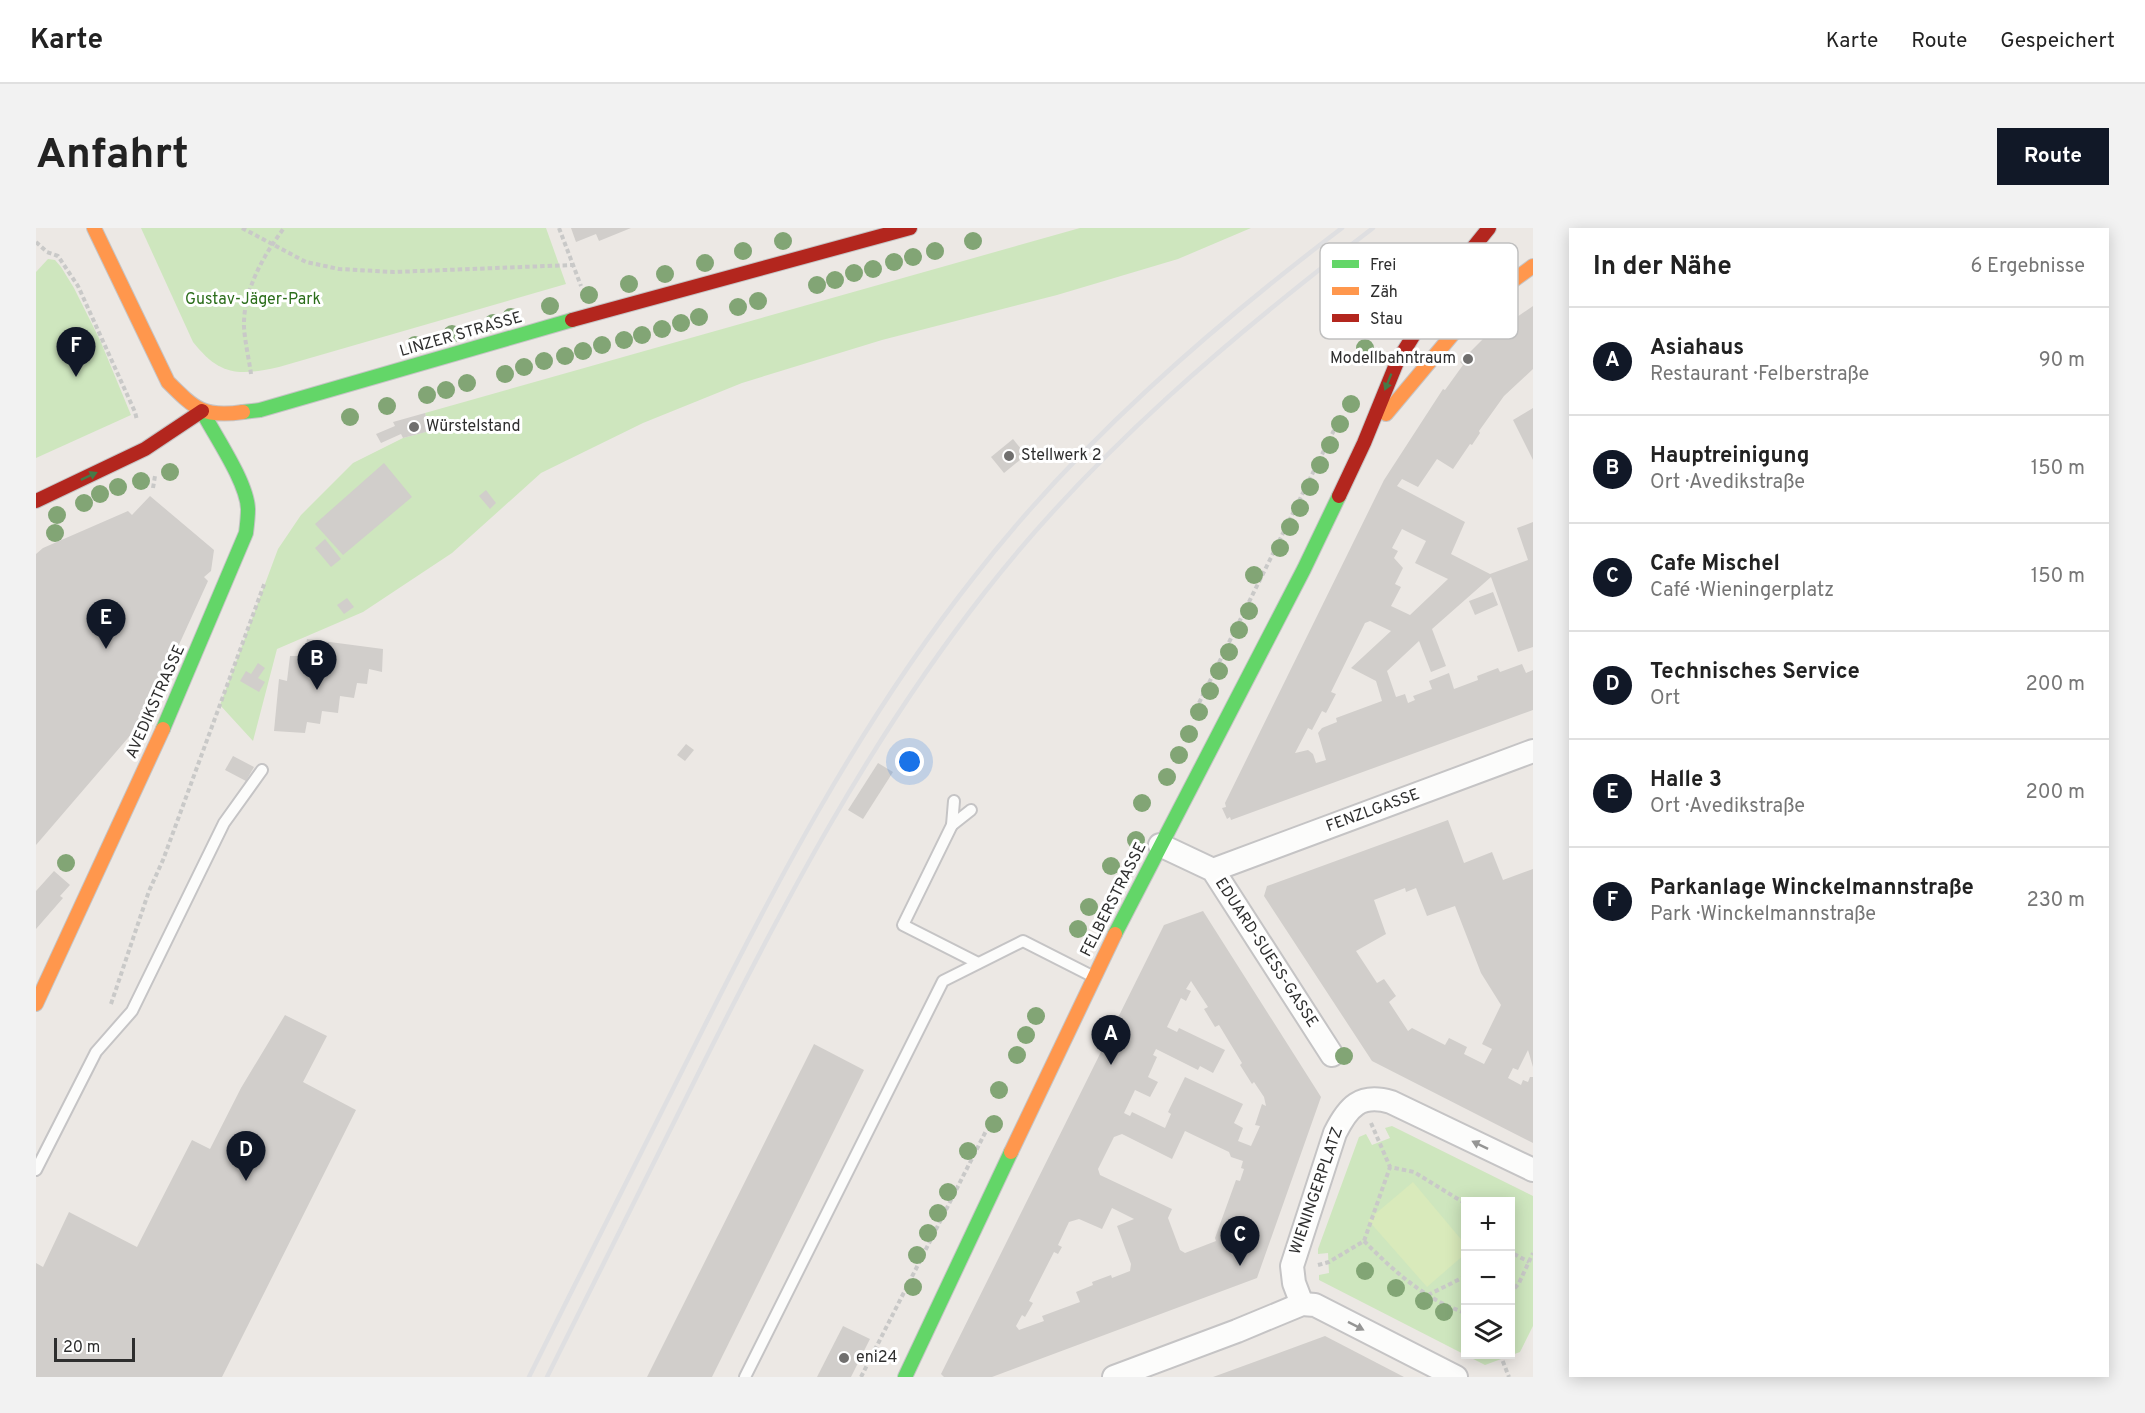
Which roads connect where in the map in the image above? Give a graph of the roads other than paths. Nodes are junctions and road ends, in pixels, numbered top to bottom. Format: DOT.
graph roads {
  1 [pos="94,228"];
  2 [pos="910,228"];
  3 [pos="1489,228"];
  4 [pos="1477,243"];
  5 [pos="1533,266"];
  6 [pos="1518,277"];
  7 [pos="1411,339"];
  8 [pos="1448,339"];
  9 [pos="202,411"];
  10 [pos="1364,443"];
  11 [pos="36,501"];
  12 [pos="1533,752"];
  13 [pos="262,770"];
  14 [pos="954,801"];
  15 [pos="971,810"];
  16 [pos="952,825"];
  17 [pos="1160,845"];
  18 [pos="1213,870"];
  19 [pos="978,963"];
  20 [pos="1093,977"];
  21 [pos="36,1004"];
  22 [pos="1332,1054"];
  23 [pos="36,1170"];
  24 [pos="1533,1170"];
  25 [pos="1302,1304"];
  26 [pos="745,1377"];
  27 [pos="905,1377"];
  28 [pos="1114,1377"];
  29 [pos="1456,1377"];
  1 -- 9 [label="main road"];
  2 -- 9 [label="main road, LINZER STRASSE"];
  3 -- 4 [label="main road, FELBERSTRASSE, one-way"];
  5 -- 6 [label="main road, FELBERSTRASSE"];
  7 -- 10 [label="main road, FELBERSTRASSE, one-way"];
  8 -- 10 [label="main road, FELBERSTRASSE"];
  11 -- 9 [label="main road, one-way"];
  9 -- 21 [label="main road, AVEDIKSTRASSE"];
  10 -- 17 [label="main road, FELBERSTRASSE"];
  12 -- 18 [label="street, FENZLGASSE"];
  13 -- 23 [label="lane"];
  14 -- 16 [label="lane"];
  15 -- 16 [label="lane"];
  16 -- 19 [label="lane"];
  17 -- 18 [label="street, EDUARD-SUESS-GASSE"];
  17 -- 20 [label="main road, FELBERSTRASSE"];
  18 -- 22 [label="street, EDUARD-SUESS-GASSE"];
  19 -- 20 [label="lane"];
  19 -- 26 [label="lane"];
  20 -- 27 [label="main road, FELBERSTRASSE"];
  24 -- 25 [label="street, WIENINGERPLATZ, one-way"];
  25 -- 28 [label="street"];
  25 -- 29 [label="street, one-way"];
}
